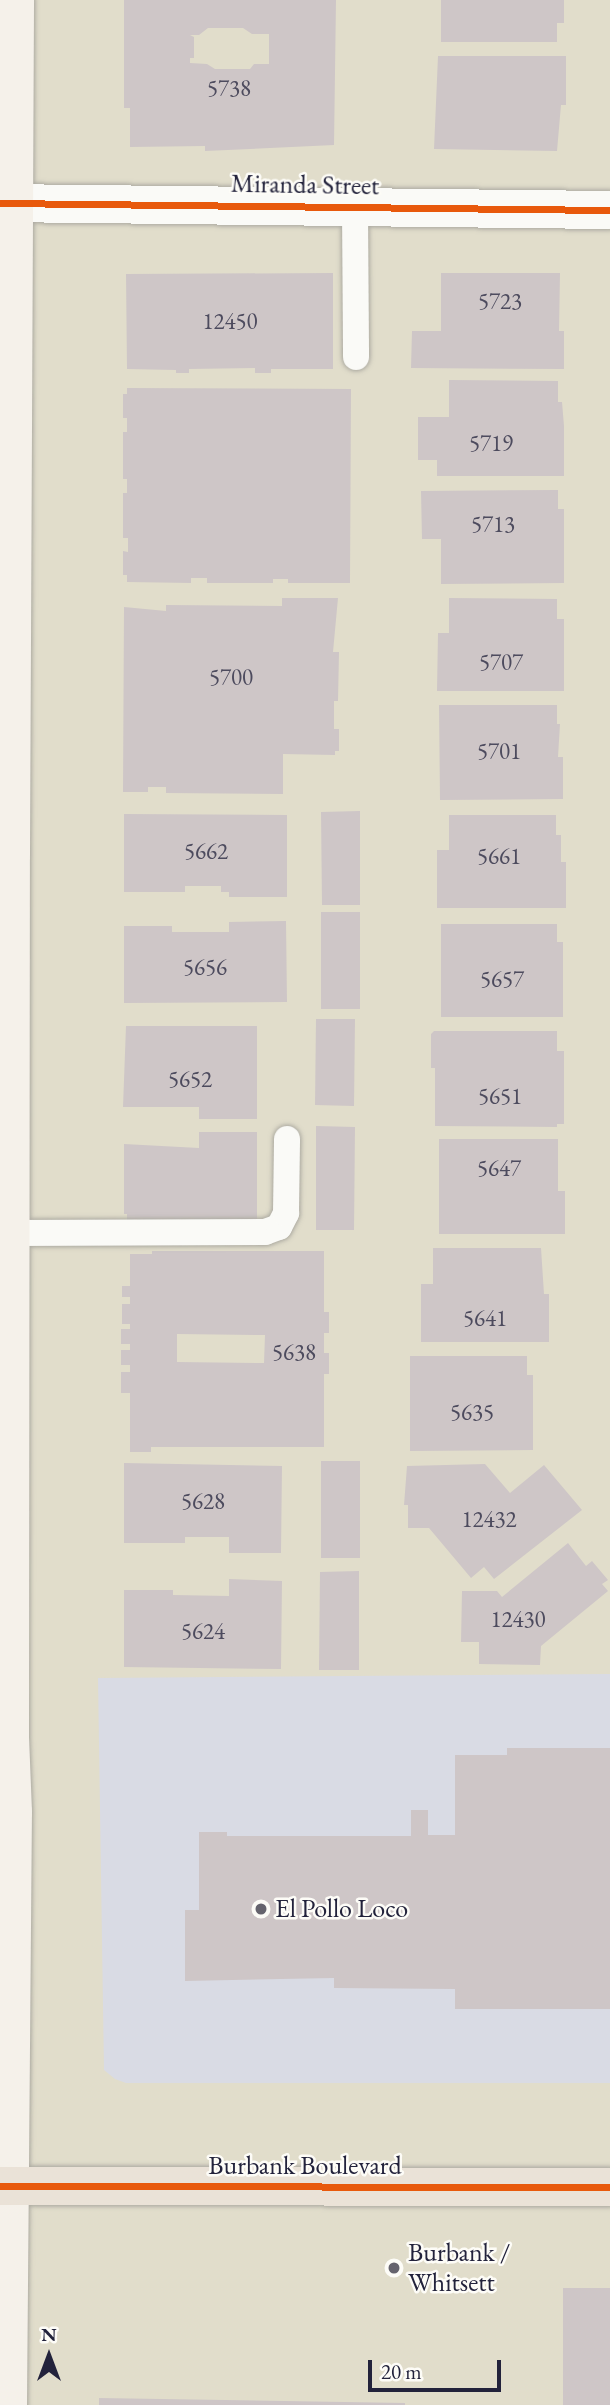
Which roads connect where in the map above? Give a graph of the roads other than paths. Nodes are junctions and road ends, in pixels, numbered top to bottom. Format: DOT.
graph roads {
  1 [pos="15,0"];
  2 [pos="7,203"];
  3 [pos="355,206"];
  4 [pos="610,210"];
  5 [pos="356,357"];
  6 [pos="6,855"];
  7 [pos="287,1139"];
  8 [pos="12,1233"];
  9 [pos="6,1481"];
  10 [pos="7,1813"];
  11 [pos="6,1927"];
  12 [pos="5,2186"];
  13 [pos="610,2187"];
  14 [pos="8,2405"];
  1 -- 2 [label="main road"];
  2 -- 3 [label="street, Miranda Street"];
  2 -- 6 [label="main road"];
  3 -- 4 [label="street, Miranda Street"];
  3 -- 5 [label="lane"];
  6 -- 8 [label="main road"];
  7 -- 8 [label="lane"];
  8 -- 9 [label="main road"];
  9 -- 10 [label="main road"];
  10 -- 11 [label="main road"];
  11 -- 12 [label="main road"];
  12 -- 13 [label="main road, Burbank Boulevard"];
  12 -- 14 [label="main road"];
}
